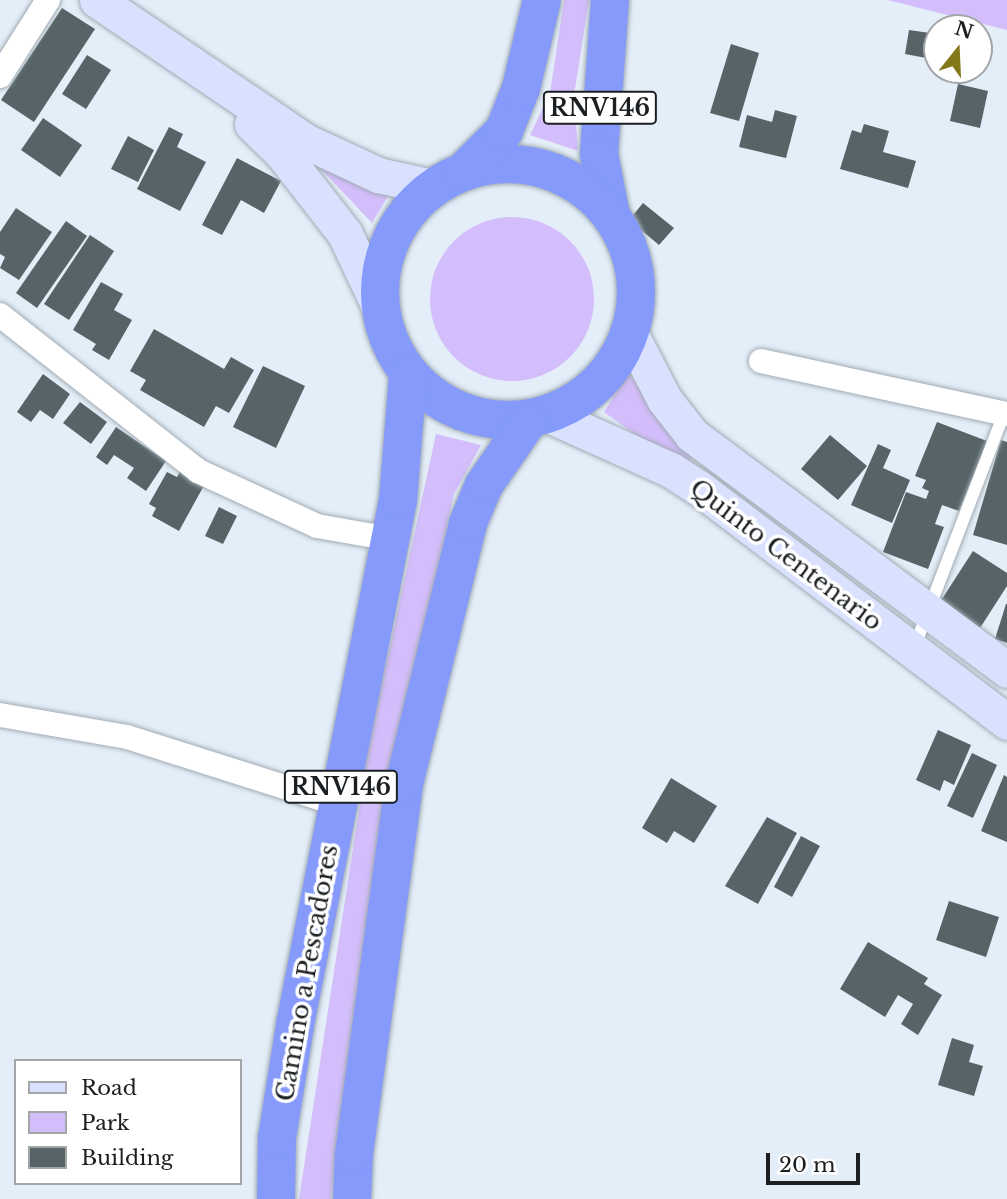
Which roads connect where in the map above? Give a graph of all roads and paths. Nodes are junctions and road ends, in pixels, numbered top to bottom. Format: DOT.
graph roads {
  1 [pos="48,0"];
  2 [pos="97,0"];
  3 [pos="542,0"];
  4 [pos="610,0"];
  5 [pos="186,62"];
  6 [pos="0,76"];
  7 [pos="448,179"];
  8 [pos="611,215"];
  9 [pos="378,304"];
  10 [pos="0,314"];
  11 [pos="630,333"];
  12 [pos="761,361"];
  13 [pos="408,375"];
  14 [pos="1006,408"];
  15 [pos="539,417"];
  16 [pos="391,540"];
  17 [pos="928,611"];
  18 [pos="913,652"];
  19 [pos="1007,670"];
  20 [pos="0,715"];
  21 [pos="1007,722"];
  22 [pos="338,804"];
  23 [pos="276,1199"];
  24 [pos="352,1199"];
  1 -- 6 [label="street"];
  2 -- 5 [label="main road"];
  3 -- 7 [label="highway, RNV146"];
  4 -- 8 [label="highway, RNV146"];
  5 -- 7 [label="main road"];
  5 -- 9 [label="main road"];
  7 -- 8 [label="highway, RNV146"];
  7 -- 9 [label="highway, RNV146"];
  8 -- 11 [label="highway, RNV146"];
  9 -- 13 [label="highway, RNV146"];
  10 -- 16 [label="street"];
  11 -- 15 [label="highway, RNV146"];
  11 -- 17 [label="main road, Quinto Centenario"];
  12 -- 14 [label="street"];
  13 -- 15 [label="highway, RNV146"];
  13 -- 16 [label="highway, Camino a Pescadores / RNV146"];
  14 -- 17 [label="lane"];
  15 -- 18 [label="main road, Quinto Centenario"];
  15 -- 24 [label="highway, RNV146"];
  16 -- 22 [label="highway, Camino a Pescadores / RNV146"];
  17 -- 18 [label="lane"];
  17 -- 19 [label="main road, Quinto Centenario"];
  18 -- 21 [label="main road, Quinto Centenario"];
  20 -- 22 [label="street"];
  22 -- 23 [label="highway, Camino a Pescadores / RNV146"];
}
